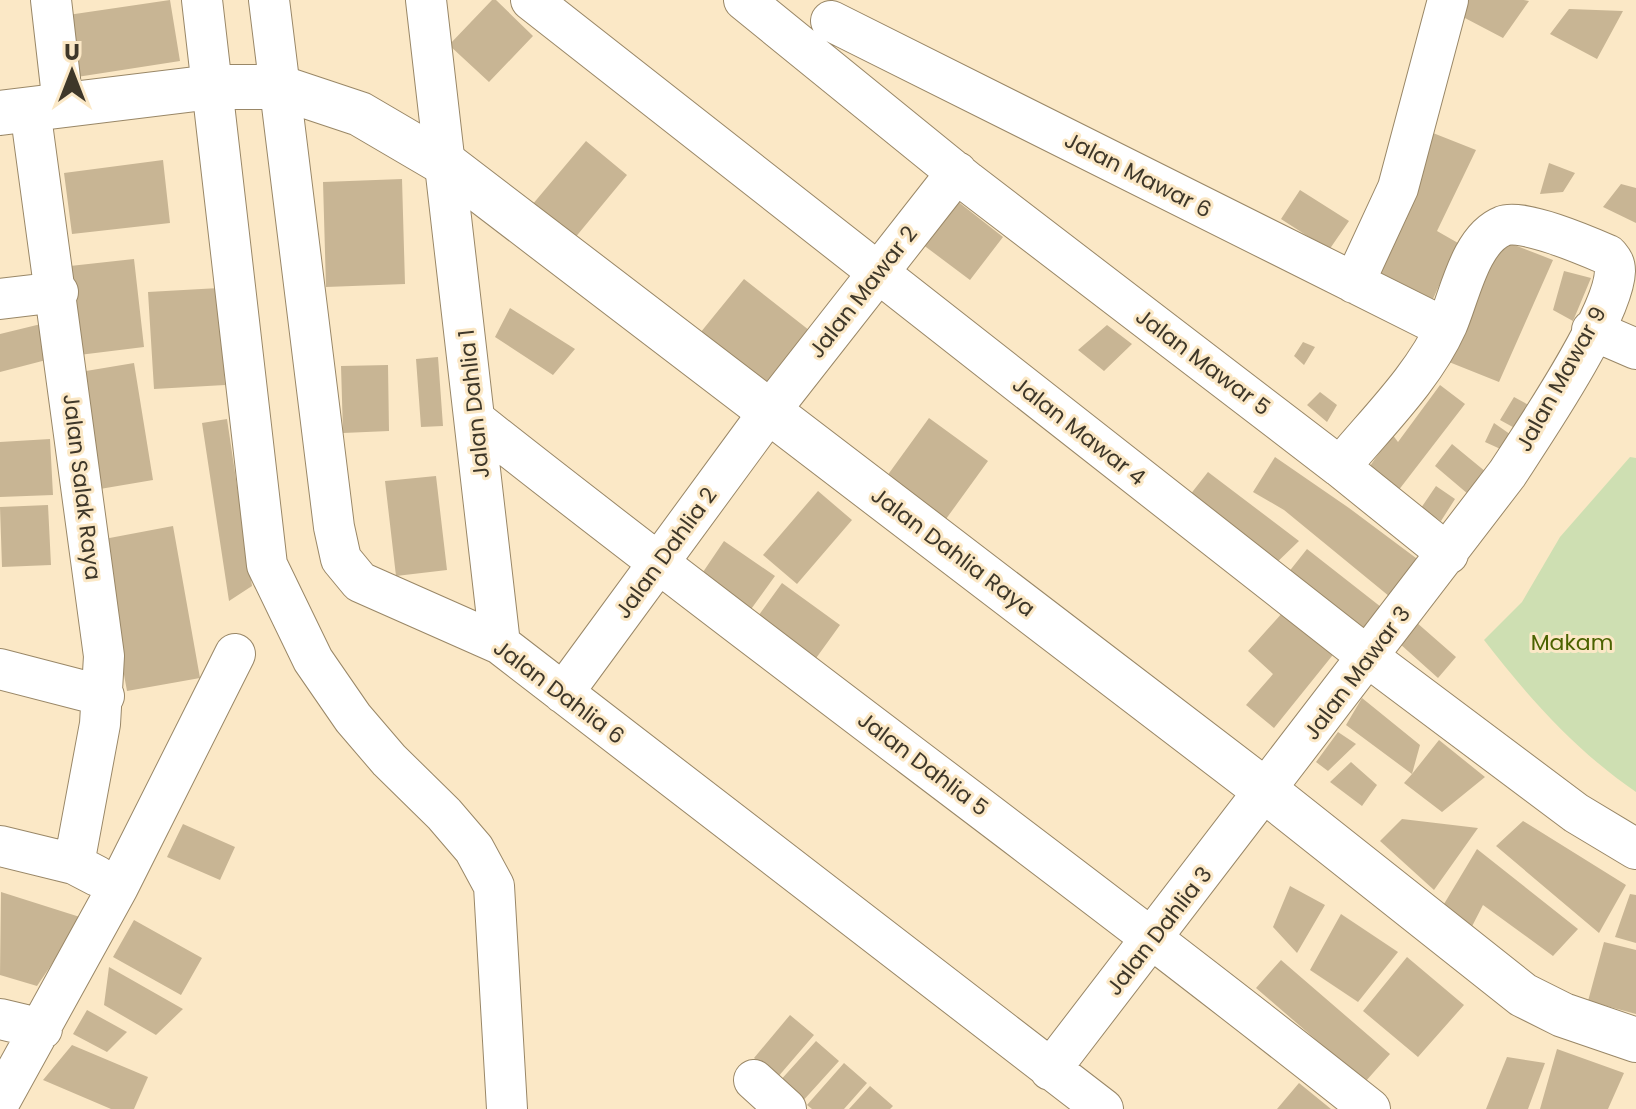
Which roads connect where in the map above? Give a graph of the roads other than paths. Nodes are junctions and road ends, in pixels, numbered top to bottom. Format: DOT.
graph roads {
  1 [pos="51,0"];
  2 [pos="202,0"];
  3 [pos="269,0"];
  4 [pos="426,0"];
  5 [pos="531,0"];
  6 [pos="744,0"];
  7 [pos="1448,0"];
  8 [pos="826,25"];
  9 [pos="243,86"];
  10 [pos="31,109"];
  11 [pos="447,165"];
  12 [pos="957,172"];
  13 [pos="877,273"];
  14 [pos="1354,283"];
  15 [pos="58,292"];
  16 [pos="0,299"];
  17 [pos="1445,328"];
  18 [pos="1592,330"];
  19 [pos="1636,349"];
  20 [pos="769,412"];
  21 [pos="475,420"];
  22 [pos="1340,467"];
  23 [pos="1448,554"];
  24 [pos="657,565"];
  25 [pos="500,644"];
  26 [pos="235,654"];
  27 [pos="1368,657"];
  28 [pos="0,669"];
  29 [pos="563,693"];
  30 [pos="104,696"];
  31 [pos="1267,792"];
  32 [pos="0,846"];
  33 [pos="1636,849"];
  34 [pos="74,864"];
  35 [pos="118,887"];
  36 [pos="1155,938"];
  37 [pos="0,1019"];
  38 [pos="42,1029"];
  39 [pos="1636,1040"];
  40 [pos="1050,1070"];
  41 [pos="754,1080"];
  42 [pos="0,1101"];
  43 [pos="507,1109"];
  44 [pos="786,1109"];
  45 [pos="1103,1109"];
  46 [pos="1370,1109"];
  1 -- 10 [label="street, Jalan Salak Raya"];
  2 -- 9 [label="street"];
  3 -- 9 [label="street"];
  4 -- 11 [label="street, Jalan Dahlia 1"];
  5 -- 13 [label="street, Jalan Mawar 4"];
  6 -- 8 [label="street"];
  7 -- 14 [label="street"];
  8 -- 12 [label="street, Jalan Mawar 5"];
  8 -- 14 [label="street, Jalan Mawar 6"];
  9 -- 10 [label="street"];
  9 -- 11 [label="street, Jalan Dahlia Raya"];
  9 -- 25 [label="street, Jalan Dahlia 6"];
  9 -- 43 [label="street"];
  10 -- 15 [label="street, Jalan Salak Raya"];
  11 -- 20 [label="street, Jalan Dahlia Raya"];
  11 -- 21 [label="street, Jalan Dahlia 1"];
  12 -- 13 [label="street, Jalan Mawar 2"];
  12 -- 22 [label="street, Jalan Mawar 5"];
  13 -- 20 [label="street, Jalan Mawar 2"];
  13 -- 27 [label="street, Jalan Mawar 4"];
  14 -- 17 [label="street, Jalan Mawar 6"];
  15 -- 16 [label="street"];
  15 -- 30 [label="street, Jalan Salak Raya"];
  17 -- 18 [label="street, Jalan Mawar 9"];
  17 -- 22 [label="street, Jalan Mawar 9"];
  18 -- 19 [label="street"];
  18 -- 23 [label="street, Jalan Mawar 9"];
  20 -- 24 [label="street, Jalan Dahlia 2"];
  20 -- 31 [label="street, Jalan Dahlia Raya"];
  21 -- 24 [label="street, Jalan Dahlia 5"];
  21 -- 25 [label="street, Jalan Dahlia 1"];
  22 -- 23 [label="street, Jalan Mawar 5"];
  23 -- 27 [label="street, Jalan Mawar 3"];
  24 -- 29 [label="street, Jalan Dahlia 2"];
  24 -- 36 [label="street, Jalan Dahlia 5"];
  25 -- 29 [label="street, Jalan Dahlia 6"];
  26 -- 35 [label="street"];
  27 -- 31 [label="street, Jalan Mawar 3"];
  27 -- 33 [label="street, Jalan Mawar 4"];
  28 -- 30 [label="street"];
  29 -- 40 [label="street, Jalan Dahlia 6"];
  30 -- 34 [label="street, Jalan Salak Raya"];
  31 -- 36 [label="street, Jalan Dahlia 3"];
  31 -- 39 [label="street, Jalan Dahlia Raya"];
  32 -- 34 [label="street"];
  34 -- 35 [label="street"];
  35 -- 38 [label="street"];
  36 -- 40 [label="street, Jalan Dahlia 3"];
  36 -- 46 [label="street, Jalan Dahlia 5"];
  37 -- 38 [label="street"];
  38 -- 42 [label="street"];
  40 -- 45 [label="street, Jalan Dahlia 6"];
  41 -- 44 [label="street"];
}
